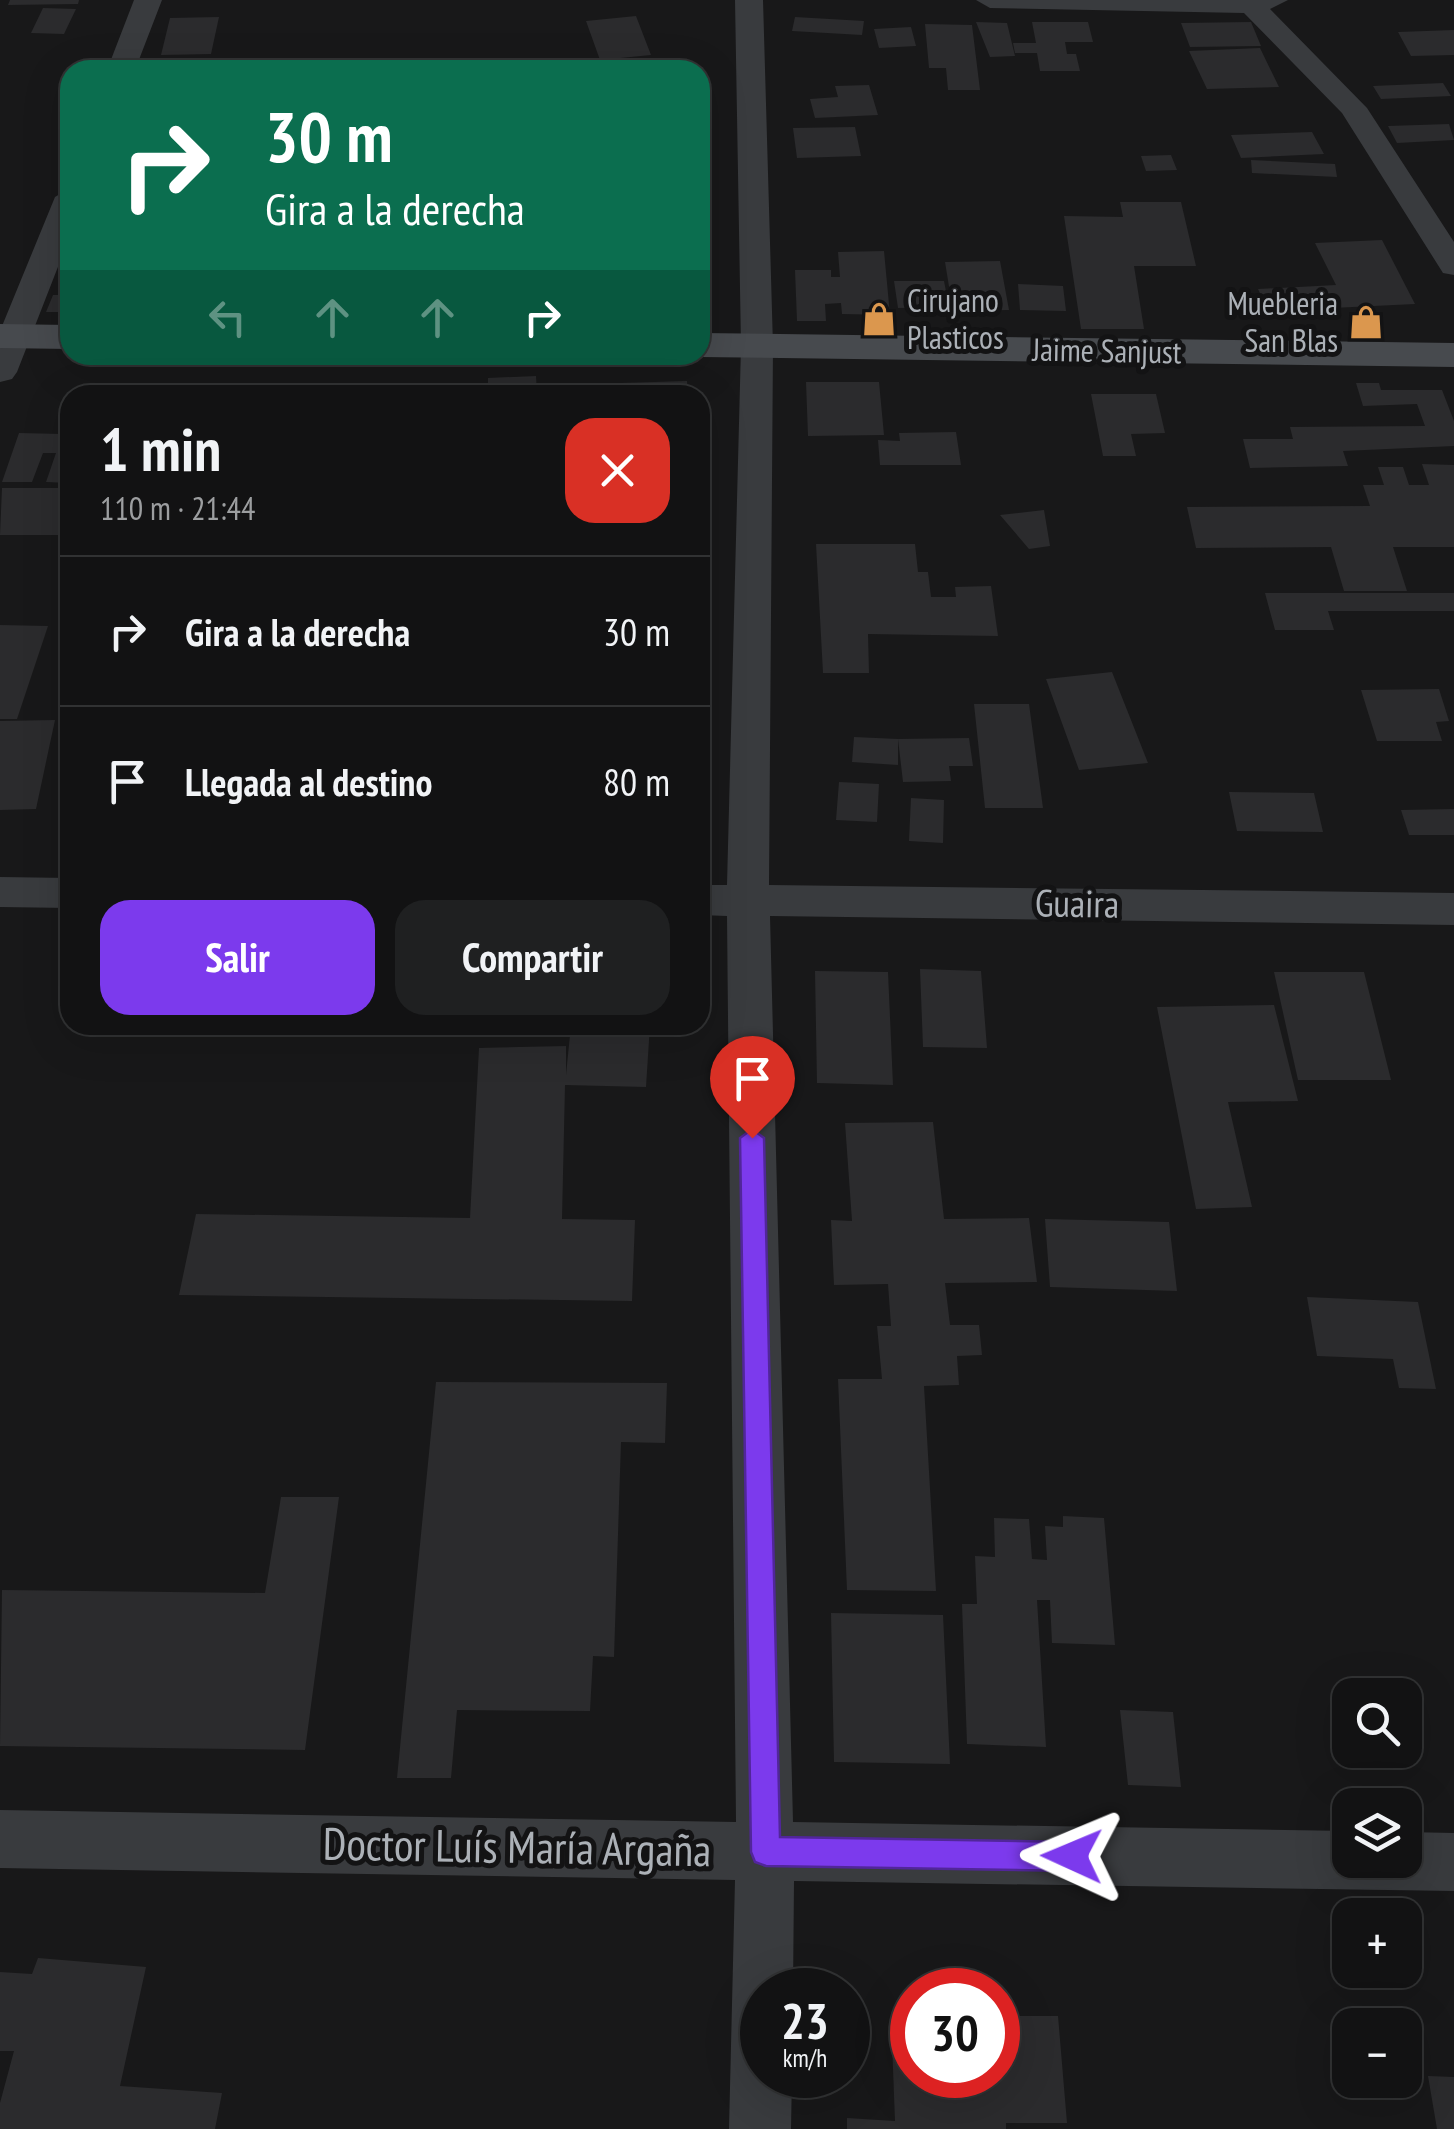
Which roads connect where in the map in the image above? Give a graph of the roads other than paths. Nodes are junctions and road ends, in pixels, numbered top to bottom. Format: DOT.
graph roads {
  1 [pos="148,0"];
  2 [pos="749,0"];
  3 [pos="990,0"];
  4 [pos="1257,2"];
  5 [pos="124,60"];
  6 [pos="60,219"];
  7 [pos="1454,266"];
  8 [pos="60,339"];
  9 [pos="710,345"];
  10 [pos="757,346"];
  11 [pos="5,348"];
  12 [pos="1454,355"];
  13 [pos="0,892"];
  14 [pos="60,893"];
  15 [pos="710,900"];
  16 [pos="748,901"];
  17 [pos="1454,909"];
  18 [pos="0,1839"];
  19 [pos="766,1852"];
  20 [pos="1454,1862"];
  21 [pos="763,1968"];
  22 [pos="760,2098"];
  23 [pos="760,2129"];
  1 -- 5 [label="street"];
  2 -- 10 [label="street"];
  3 -- 4 [label="street"];
  4 -- 7 [label="street"];
  6 -- 11 [label="street"];
  8 -- 11 [label="main road"];
  9 -- 10 [label="main road, Jaime Sanjust"];
  10 -- 12 [label="main road, Jaime Sanjust"];
  10 -- 16 [label="street"];
  13 -- 14 [label="street"];
  15 -- 16 [label="street, Guaira"];
  16 -- 17 [label="street, Guaira"];
  16 -- 19 [label="street"];
  18 -- 19 [label="street, Doctor Luís María Argaña"];
  19 -- 20 [label="street, Doctor Luís María Argaña"];
  19 -- 21 [label="street"];
  22 -- 23 [label="street"];
}
